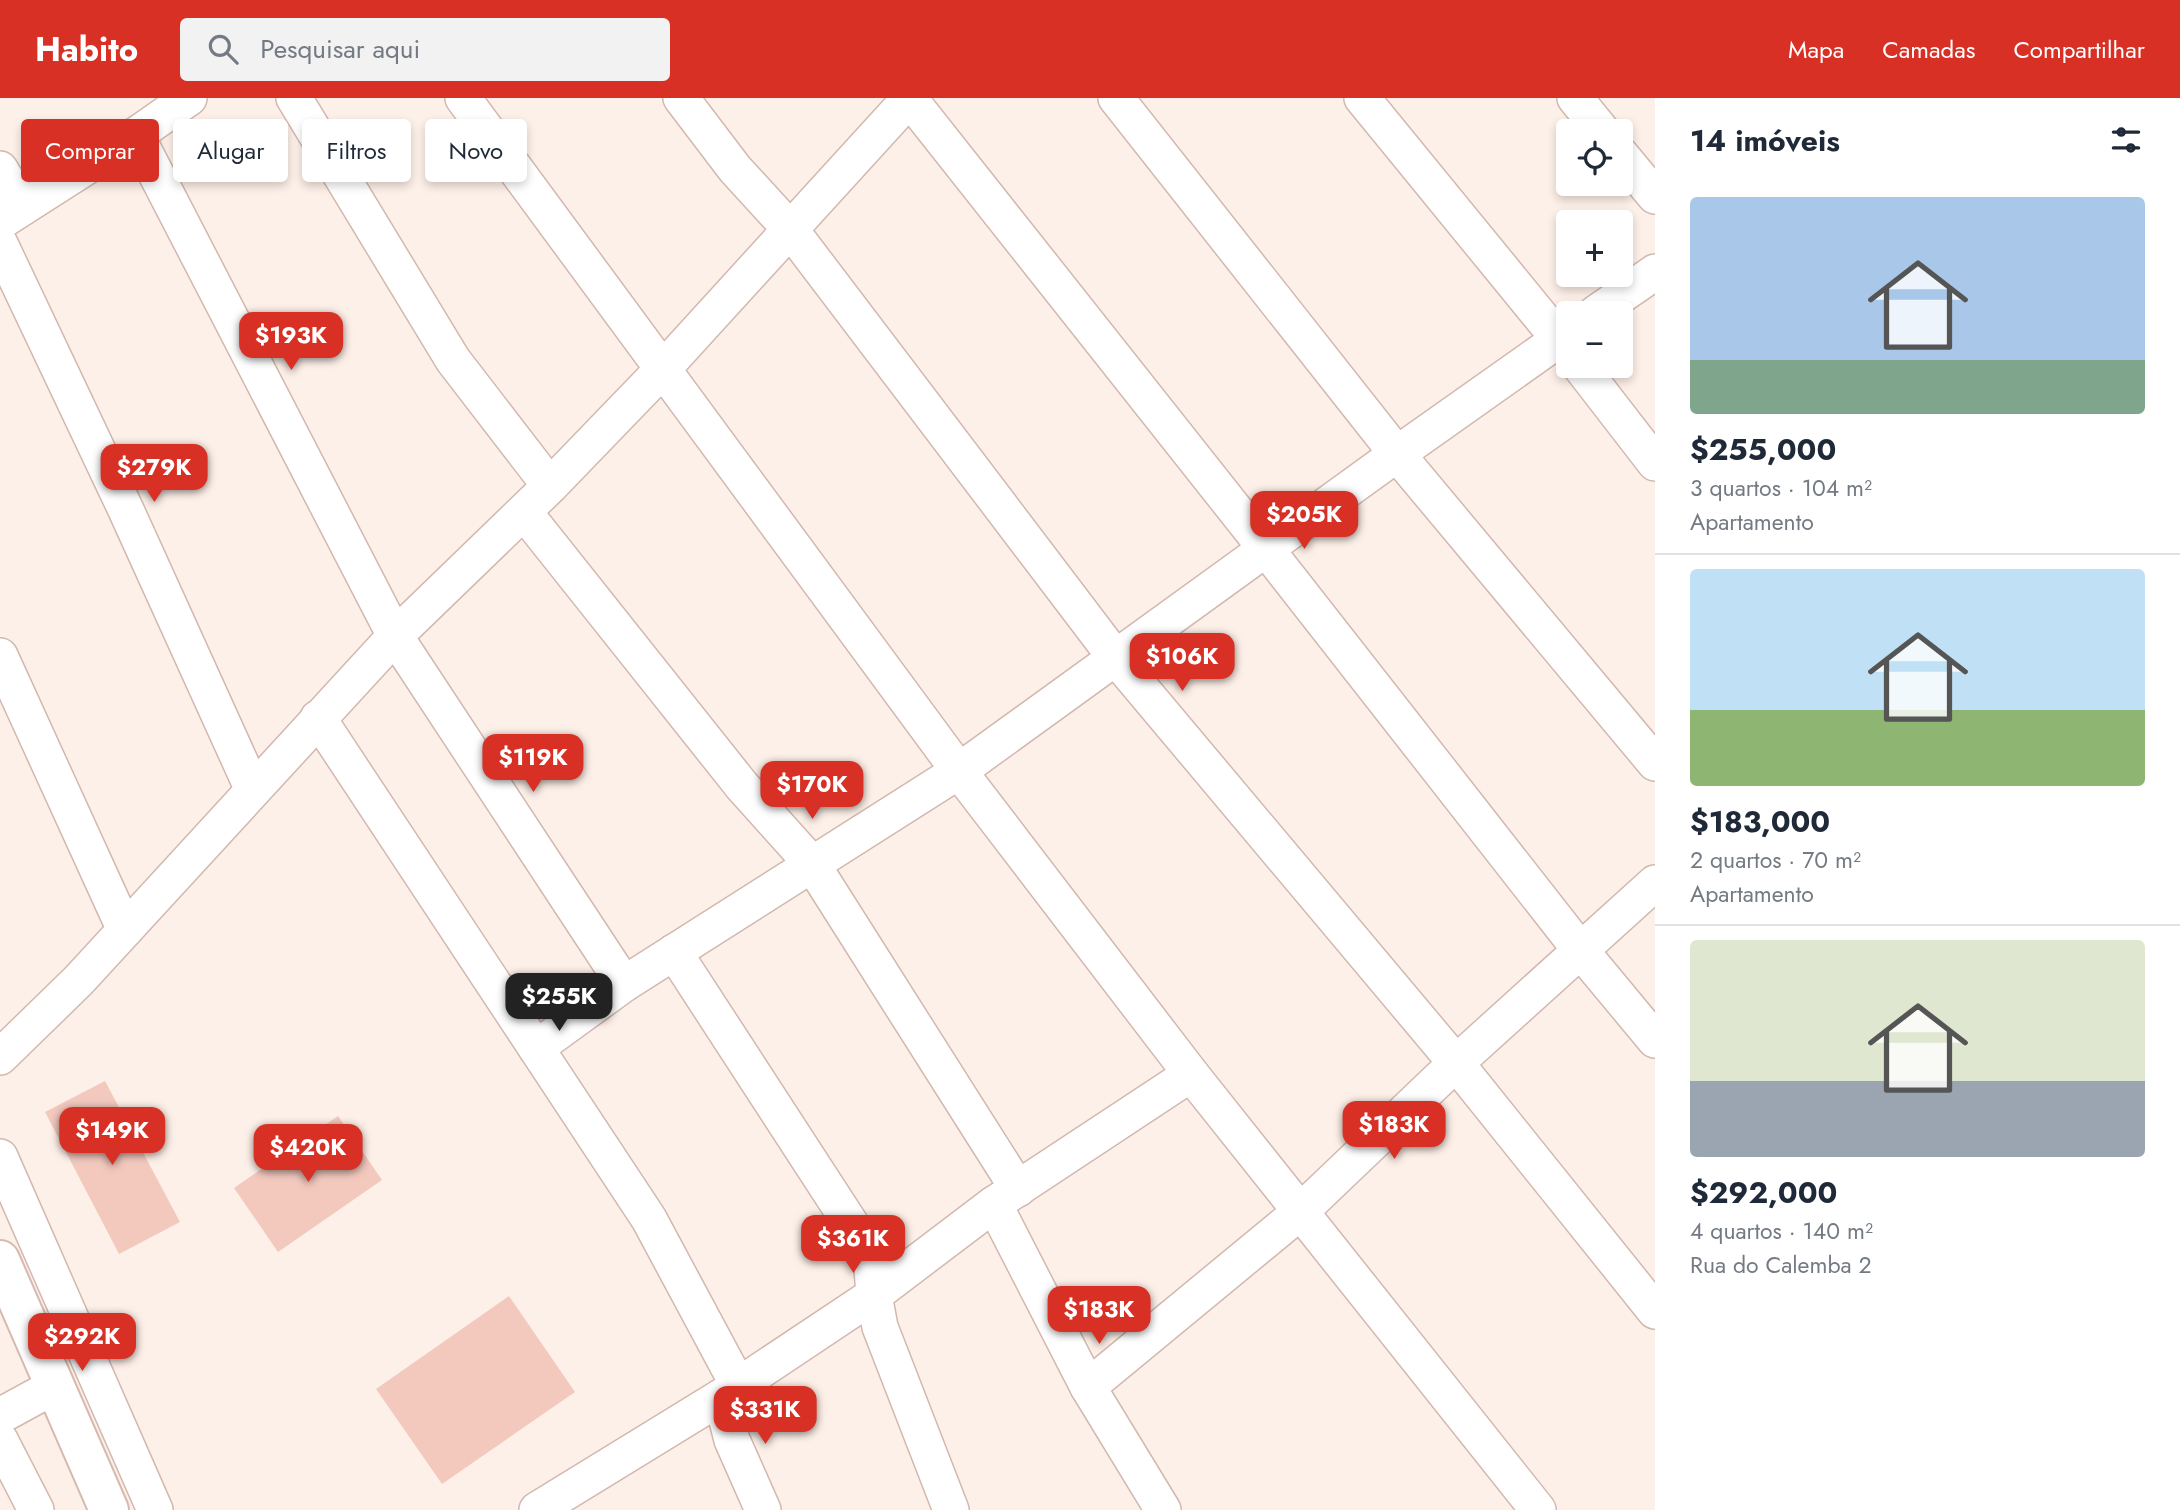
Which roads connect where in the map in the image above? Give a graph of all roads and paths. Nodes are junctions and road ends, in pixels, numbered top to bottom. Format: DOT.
graph roads {
  1 [pos="188,98"];
  2 [pos="293,98"];
  3 [pos="463,98"];
  4 [pos="681,98"];
  5 [pos="910,98"];
  6 [pos="1116,98"];
  7 [pos="1362,98"];
  8 [pos="1574,98"];
  9 [pos="158,119"];
  10 [pos="1592,119"];
  11 [pos="0,169"];
  12 [pos="1633,170"];
  13 [pos="159,179"];
  14 [pos="62,182"];
  15 [pos="1655,196"];
  16 [pos="11,214"];
  17 [pos="790,229"];
  18 [pos="0,244"];
  19 [pos="1655,272"];
  20 [pos="1613,301"];
  21 [pos="1556,331"];
  22 [pos="1556,355"];
  23 [pos="662,370"];
  24 [pos="1592,378"];
  25 [pos="1397,454"];
  26 [pos="1655,463"];
  27 [pos="550,486"];
  28 [pos="524,512"];
  29 [pos="1267,550"];
  30 [pos="395,636"];
  31 [pos="0,656"];
  32 [pos="1115,657"];
  33 [pos="318,719"];
  34 [pos="1655,763"];
  35 [pos="959,771"];
  36 [pos="253,790"];
  37 [pos="812,864"];
  38 [pos="1655,883"];
  39 [pos="125,930"];
  40 [pos="1581,951"];
  41 [pos="674,953"];
  42 [pos="624,984"];
  43 [pos="1655,1040"];
  44 [pos="536,1048"];
  45 [pos="0,1056"];
  46 [pos="1456,1063"];
  47 [pos="1191,1074"];
  48 [pos="0,1157"];
  49 [pos="1006,1197"];
  50 [pos="1300,1212"];
  51 [pos="0,1260"];
  52 [pos="874,1294"];
  53 [pos="1655,1311"];
  54 [pos="55,1386"];
  55 [pos="1088,1387"];
  56 [pos="729,1391"];
  57 [pos="0,1416"];
  58 [pos="0,1440"];
  59 [pos="572,1500"];
  60 [pos="22,1506"];
  61 [pos="109,1510"];
  62 [pos="155,1510"];
  63 [pos="537,1510"];
  64 [pos="763,1510"];
  65 [pos="951,1510"];
  66 [pos="1163,1510"];
  67 [pos="1538,1510"];
  1 -- 9 [label="street"];
  2 -- 27 [label="street"];
  3 -- 23 [label="street"];
  4 -- 17 [label="street"];
  5 -- 17 [label="street"];
  5 -- 29 [label="street"];
  6 -- 25 [label="street"];
  7 -- 21 [label="street"];
  8 -- 10 [label="street"];
  11 -- 16 [label="street"];
  12 -- 15 [label="street"];
  13 -- 30 [label="street"];
  14 -- 16 [label="street"];
  17 -- 23 [label="street"];
  17 -- 32 [label="street"];
  18 -- 36 [label="street"];
  19 -- 20 [label="street"];
  22 -- 25 [label="street"];
  23 -- 27 [label="street"];
  23 -- 35 [label="street"];
  24 -- 26 [label="street"];
  25 -- 29 [label="street"];
  25 -- 34 [label="street"];
  27 -- 28 [label="street"];
  28 -- 30 [label="street"];
  28 -- 37 [label="street"];
  29 -- 32 [label="street"];
  29 -- 40 [label="street"];
  30 -- 33 [label="street"];
  30 -- 42 [label="street"];
  31 -- 39 [label="street"];
  32 -- 35 [label="street"];
  32 -- 46 [label="street"];
  33 -- 36 [label="street"];
  33 -- 44 [label="street"];
  35 -- 37 [label="street"];
  35 -- 47 [label="street"];
  36 -- 39 [label="street"];
  37 -- 41 [label="street"];
  37 -- 49 [label="street"];
  38 -- 40 [label="street"];
  39 -- 45 [label="street"];
  40 -- 43 [label="street"];
  40 -- 46 [label="street"];
  41 -- 42 [label="street"];
  41 -- 52 [label="street"];
  42 -- 44 [label="street"];
  44 -- 56 [label="street"];
  46 -- 50 [label="street"];
  46 -- 53 [label="street"];
  47 -- 49 [label="street"];
  47 -- 50 [label="street"];
  48 -- 62 [label="street"];
  49 -- 52 [label="street"];
  49 -- 55 [label="street"];
  50 -- 55 [label="street"];
  50 -- 67 [label="street"];
  51 -- 54 [label="main road"];
  52 -- 56 [label="street"];
  52 -- 65 [label="street"];
  54 -- 57 [label="street"];
  54 -- 61 [label="main road"];
  55 -- 66 [label="street"];
  56 -- 59 [label="street"];
  56 -- 64 [label="street"];
  58 -- 60 [label="street"];
  59 -- 63 [label="street"];
}
